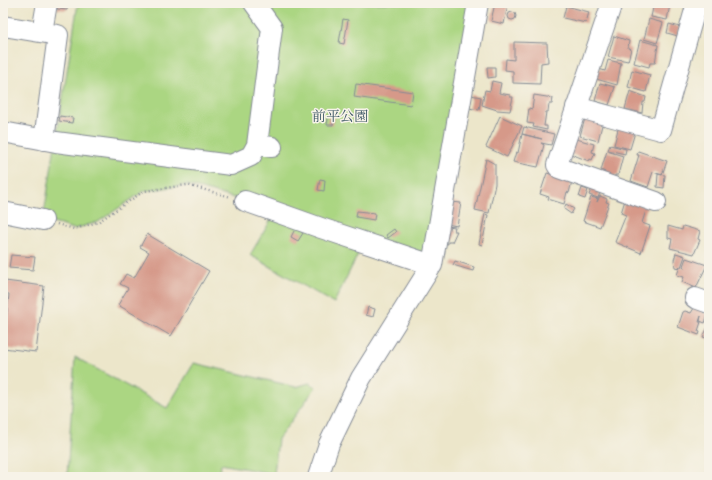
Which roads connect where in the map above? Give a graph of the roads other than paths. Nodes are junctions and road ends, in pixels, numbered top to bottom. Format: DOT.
graph roads {
  1 [pos="47,3"];
  2 [pos="254,3"];
  3 [pos="478,3"];
  4 [pos="612,3"];
  5 [pos="697,3"];
  6 [pos="3,26"];
  7 [pos="42,32"];
  8 [pos="576,107"];
  9 [pos="3,132"];
  10 [pos="44,140"];
  11 [pos="245,201"];
  12 [pos="656,202"];
  13 [pos="3,212"];
  14 [pos="43,220"];
  15 [pos="432,265"];
  16 [pos="318,477"];
  1 -- 7 [label="street"];
  2 -- 10 [label="street"];
  3 -- 15 [label="street"];
  4 -- 8 [label="street"];
  5 -- 8 [label="street"];
  6 -- 7 [label="street"];
  7 -- 10 [label="street"];
  8 -- 12 [label="street"];
  9 -- 10 [label="street"];
  11 -- 15 [label="street"];
  13 -- 14 [label="street"];
  15 -- 16 [label="street"];
}
